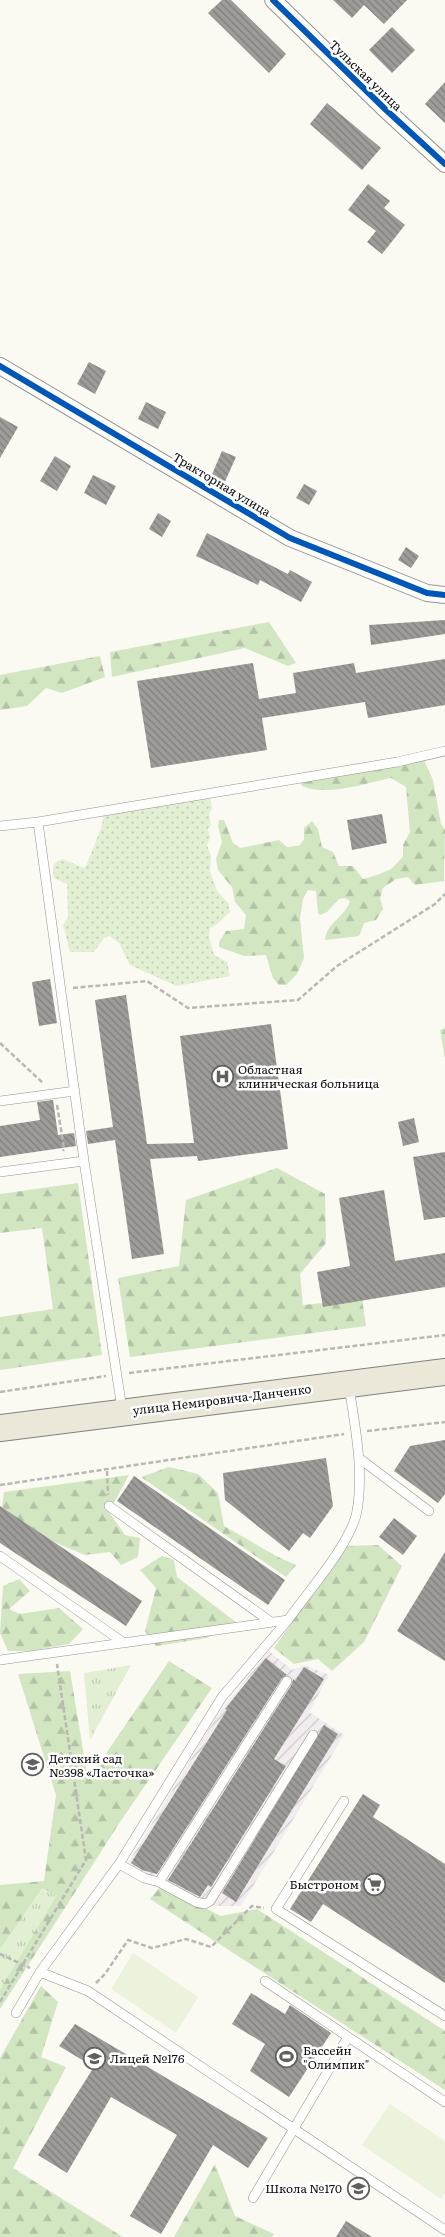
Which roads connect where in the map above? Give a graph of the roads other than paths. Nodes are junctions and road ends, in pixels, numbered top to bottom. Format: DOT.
graph roads {
  1 [pos="273,0"];
  2 [pos="445,164"];
  3 [pos="0,366"];
  4 [pos="445,596"];
  5 [pos="445,752"];
  6 [pos="38,822"];
  7 [pos="0,826"];
  8 [pos="75,1091"];
  9 [pos="0,1101"];
  10 [pos="84,1160"];
  11 [pos="0,1172"];
  12 [pos="445,1372"];
  13 [pos="349,1383"];
  14 [pos="123,1412"];
  15 [pos="0,1428"];
  16 [pos="359,1458"];
  17 [pos="109,1506"];
  18 [pos="429,1511"];
  19 [pos="0,1556"];
  20 [pos="288,1620"];
  21 [pos="271,1622"];
  22 [pos="124,1642"];
  23 [pos="0,1660"];
  24 [pos="287,1681"];
  25 [pos="313,1735"];
  26 [pos="344,1801"];
  27 [pos="119,1864"];
  28 [pos="159,1882"];
  29 [pos="40,1972"];
  30 [pos="265,1981"];
  31 [pos="16,2013"];
  32 [pos="445,2016"];
  33 [pos="348,2037"];
  34 [pos="445,2102"];
  35 [pos="294,2127"];
  36 [pos="253,2198"];
  37 [pos="445,2230"];
  1 -- 2 [label="street, Тульская улица"];
  3 -- 4 [label="street, Тракторная улица"];
  5 -- 6 [label="lane"];
  6 -- 7 [label="lane"];
  6 -- 8 [label="lane"];
  8 -- 9 [label="lane"];
  8 -- 10 [label="lane"];
  10 -- 11 [label="lane"];
  10 -- 14 [label="lane"];
  12 -- 13 [label="main road, улица Немировича-Данченко"];
  13 -- 14 [label="main road, улица Немировича-Данченко"];
  13 -- 16 [label="lane"];
  14 -- 15 [label="main road, улица Немировича-Данченко"];
  16 -- 18 [label="lane"];
  16 -- 20 [label="lane"];
  17 -- 21 [label="lane"];
  19 -- 22 [label="lane"];
  20 -- 21 [label="lane"];
  20 -- 27 [label="lane"];
  21 -- 22 [label="lane"];
  22 -- 23 [label="lane"];
  24 -- 28 [label="lane"];
  25 -- 28 [label="lane"];
  26 -- 32 [label="lane"];
  27 -- 28 [label="lane"];
  27 -- 29 [label="lane"];
  29 -- 31 [label="lane"];
  29 -- 35 [label="lane"];
  30 -- 33 [label="lane"];
  33 -- 34 [label="lane"];
  33 -- 35 [label="lane"];
  35 -- 36 [label="lane"];
  35 -- 37 [label="lane"];
}
